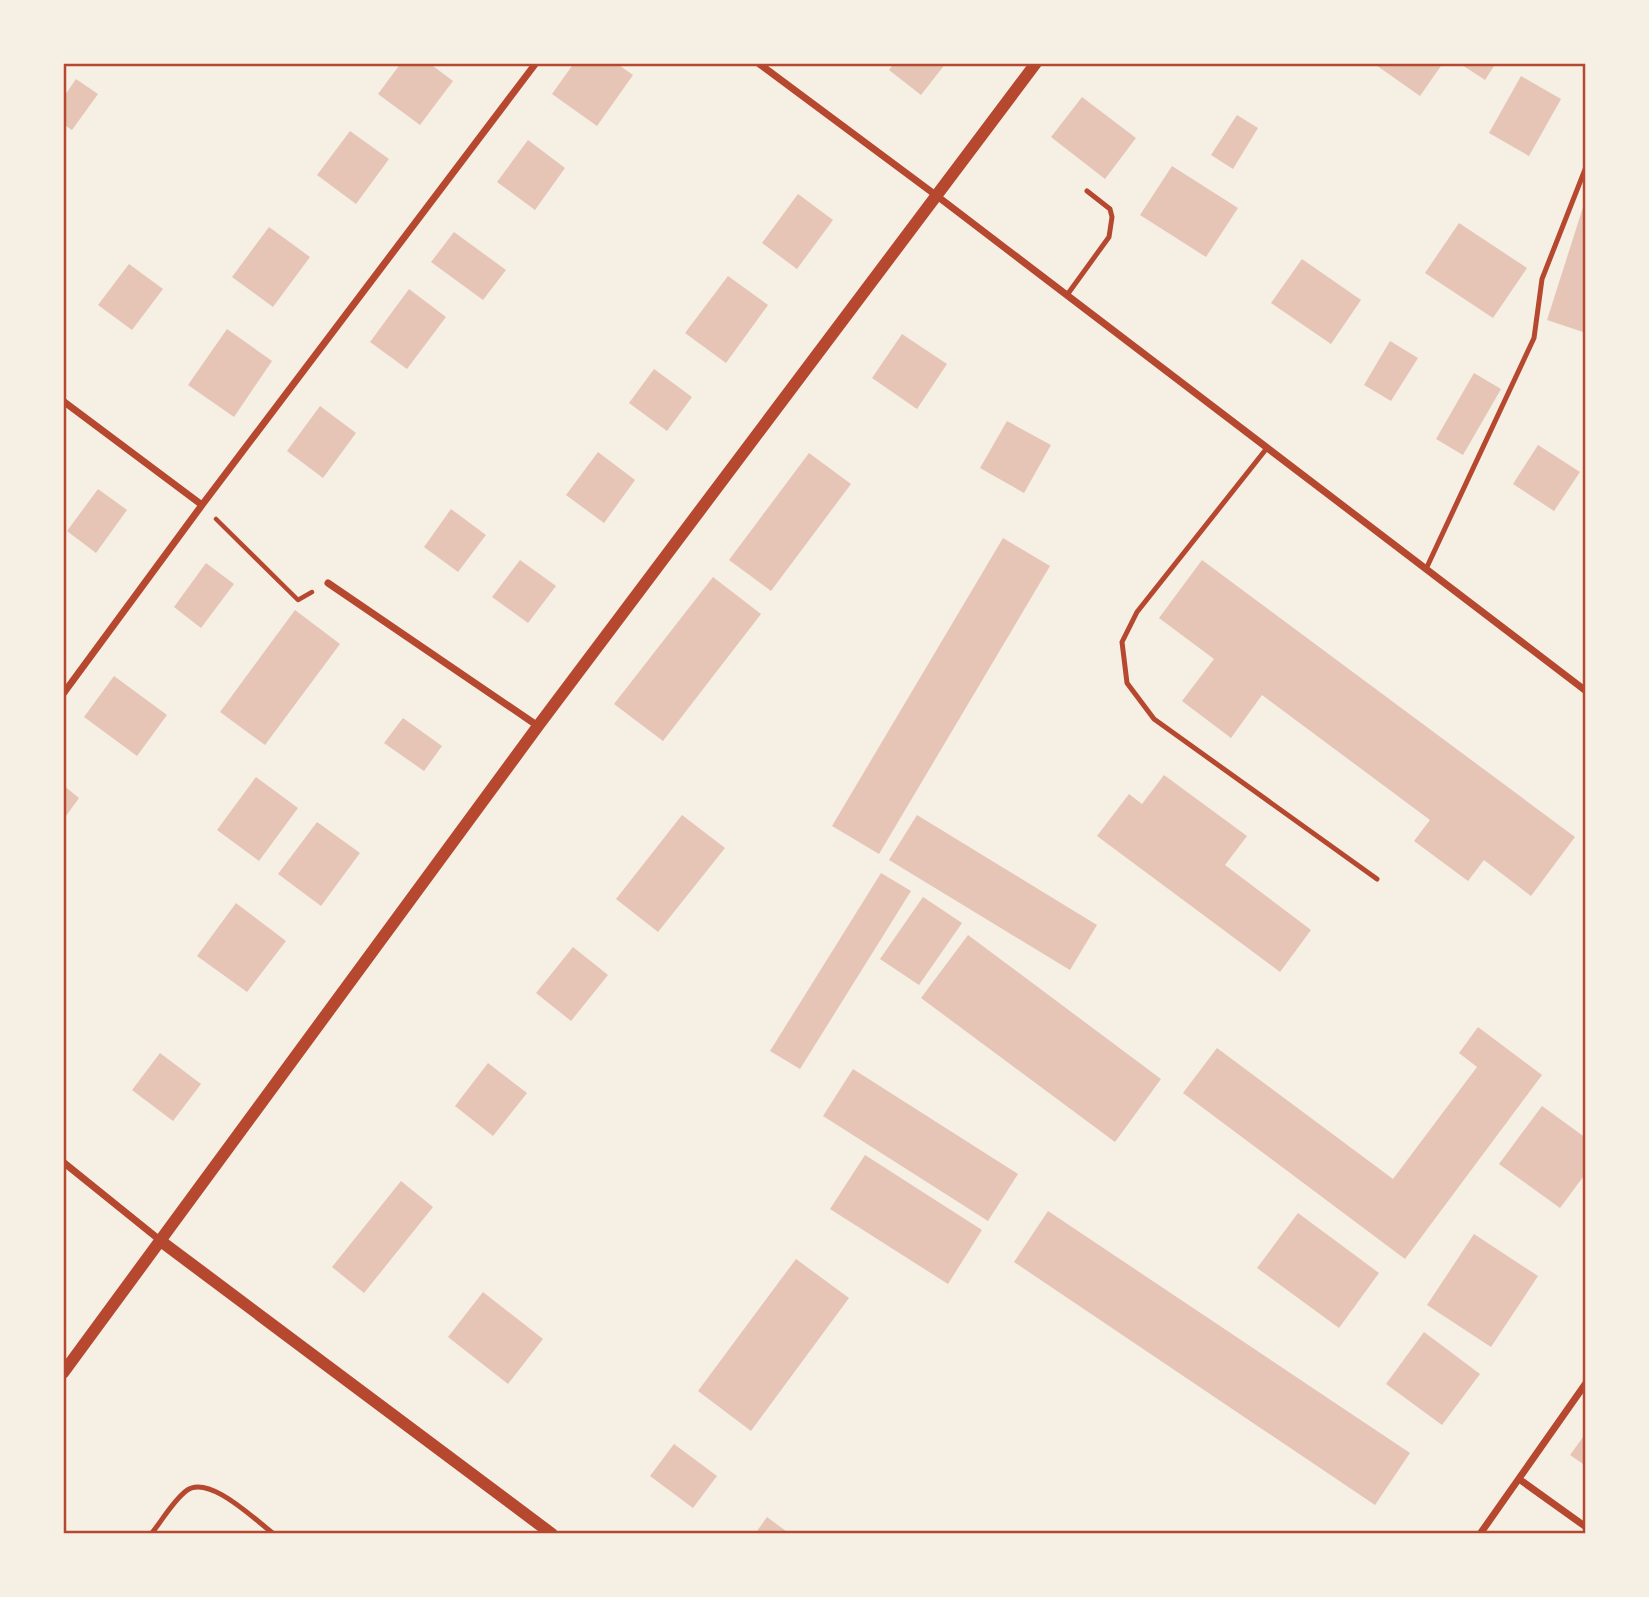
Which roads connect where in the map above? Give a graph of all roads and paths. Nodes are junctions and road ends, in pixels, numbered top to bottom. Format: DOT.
graph roads {
  1 [pos="536,63"];
  2 [pos="758,63"];
  3 [pos="1036,63"];
  4 [pos="1586,167"];
  5 [pos="1087,191"];
  6 [pos="937,196"];
  7 [pos="1067,295"];
  8 [pos="63,401"];
  9 [pos="1267,448"];
  10 [pos="202,505"];
  11 [pos="1426,569"];
  12 [pos="328,583"];
  13 [pos="1586,691"];
  14 [pos="63,694"];
  15 [pos="538,726"];
  16 [pos="1377,880"];
  17 [pos="63,1163"];
  18 [pos="162,1242"];
  19 [pos="63,1373"];
  20 [pos="1586,1383"];
  21 [pos="1519,1479"];
  22 [pos="1586,1527"];
  23 [pos="150,1534"];
  24 [pos="274,1534"];
  25 [pos="552,1534"];
  26 [pos="1480,1534"];
  1 -- 10 [label="street"];
  2 -- 6 [label="street"];
  3 -- 6 [label="street"];
  4 -- 11 [label="lane"];
  5 -- 7 [label="lane"];
  6 -- 7 [label="street"];
  6 -- 15 [label="street"];
  7 -- 9 [label="street"];
  8 -- 10 [label="street"];
  9 -- 11 [label="street"];
  9 -- 16 [label="lane"];
  10 -- 12 [label="path"];
  10 -- 14 [label="street"];
  11 -- 13 [label="street"];
  12 -- 15 [label="street"];
  15 -- 18 [label="street"];
  17 -- 18 [label="street"];
  18 -- 19 [label="street"];
  18 -- 25 [label="street"];
  20 -- 21 [label="street"];
  21 -- 22 [label="street"];
  21 -- 26 [label="street"];
  23 -- 24 [label="lane"];
}
